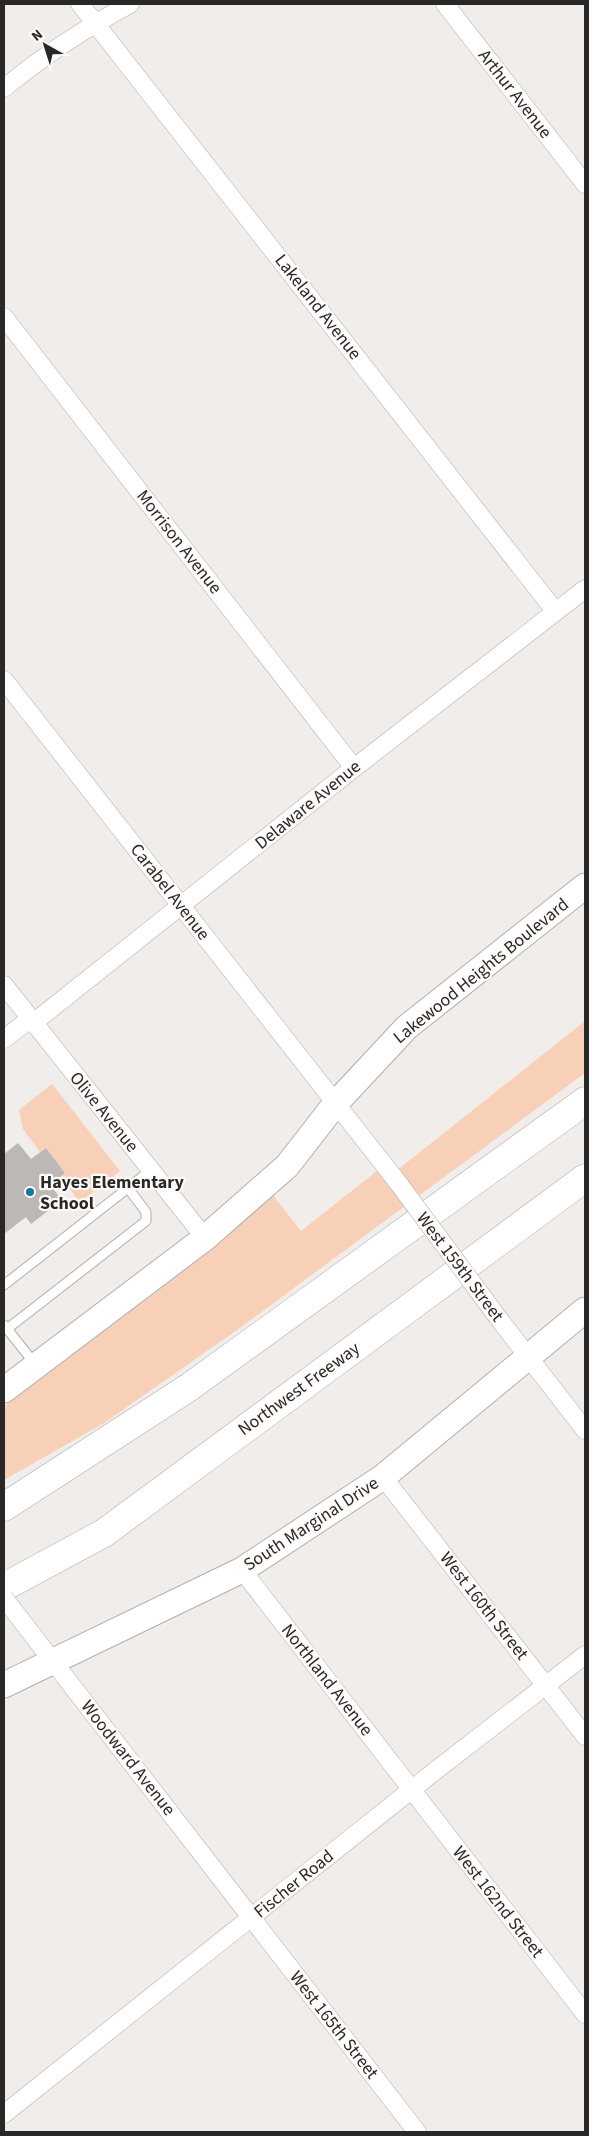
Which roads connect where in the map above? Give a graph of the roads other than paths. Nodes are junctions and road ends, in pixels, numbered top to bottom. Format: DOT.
graph roads {
  1 [pos="80,4"];
  2 [pos="130,4"];
  3 [pos="445,4"];
  4 [pos="95,23"];
  5 [pos="4,88"];
  6 [pos="585,184"];
  7 [pos="4,317"];
  8 [pos="585,589"];
  9 [pos="555,611"];
  10 [pos="4,680"];
  11 [pos="354,768"];
  12 [pos="585,886"];
  13 [pos="182,907"];
  14 [pos="4,985"];
  15 [pos="32,1021"];
  16 [pos="4,1039"];
  17 [pos="585,1101"];
  18 [pos="336,1103"];
  19 [pos="151,1170"];
  20 [pos="585,1178"];
  21 [pos="128,1188"];
  22 [pos="205,1238"];
  23 [pos="4,1285"];
  24 [pos="585,1310"];
  25 [pos="5,1327"];
  26 [pos="528,1356"];
  27 [pos="36,1366"];
  28 [pos="188,1388"];
  29 [pos="4,1390"];
  30 [pos="585,1430"];
  31 [pos="383,1477"];
  32 [pos="4,1495"];
  33 [pos="4,1507"];
  34 [pos="104,1533"];
  35 [pos="242,1570"];
  36 [pos="4,1587"];
  37 [pos="4,1598"];
  38 [pos="4,1609"];
  39 [pos="585,1655"];
  40 [pos="53,1662"];
  41 [pos="4,1685"];
  42 [pos="546,1685"];
  43 [pos="585,1736"];
  44 [pos="412,1790"];
  45 [pos="252,1918"];
  46 [pos="585,2014"];
  47 [pos="4,2114"];
  48 [pos="417,2132"];
  1 -- 4 [label="street, Lakeland Avenue"];
  2 -- 4 [label="street"];
  3 -- 6 [label="street, Arthur Avenue"];
  4 -- 5 [label="street"];
  4 -- 9 [label="street, Lakeland Avenue"];
  7 -- 11 [label="street, Morrison Avenue"];
  8 -- 9 [label="street, Delaware Avenue"];
  9 -- 11 [label="street, Delaware Avenue"];
  10 -- 13 [label="street, Carabel Avenue"];
  11 -- 13 [label="street, Delaware Avenue"];
  12 -- 18 [label="main road, Lakewood Heights Boulevard"];
  13 -- 15 [label="street, Delaware Avenue"];
  13 -- 18 [label="street, Carabel Avenue"];
  14 -- 15 [label="street, Olive Avenue"];
  15 -- 16 [label="street, Delaware Avenue"];
  15 -- 19 [label="street, Olive Avenue"];
  17 -- 28 [label="highway"];
  18 -- 22 [label="main road, Lakewood Heights Boulevard"];
  18 -- 26 [label="street, West 159th Street, bridge"];
  19 -- 21 [label="lane"];
  19 -- 22 [label="street, Olive Avenue"];
  20 -- 34 [label="highway, Northwest Freeway"];
  21 -- 23 [label="lane"];
  21 -- 25 [label="lane"];
  22 -- 27 [label="main road, Lakewood Heights Boulevard"];
  24 -- 26 [label="main road, South Marginal Drive"];
  25 -- 27 [label="lane"];
  26 -- 30 [label="street, West 159th Street"];
  26 -- 31 [label="main road, South Marginal Drive"];
  27 -- 29 [label="main road, Lakewood Heights Boulevard"];
  28 -- 32 [label="highway"];
  28 -- 33 [label="highway"];
  31 -- 35 [label="main road, South Marginal Drive"];
  31 -- 42 [label="street, West 160th Street"];
  34 -- 36 [label="highway, Northwest Freeway"];
  34 -- 38 [label="highway"];
  35 -- 40 [label="main road, South Marginal Drive"];
  35 -- 44 [label="street, Northland Avenue"];
  37 -- 40 [label="street, Woodward Avenue, bridge"];
  39 -- 42 [label="street, Fischer Road"];
  40 -- 41 [label="main road, South Marginal Drive"];
  40 -- 45 [label="street, Woodward Avenue"];
  42 -- 43 [label="street, West 160th Street"];
  42 -- 44 [label="street, Fischer Road"];
  44 -- 45 [label="street, Fischer Road"];
  44 -- 46 [label="street, West 162nd Street"];
  45 -- 47 [label="street, Fischer Road"];
  45 -- 48 [label="street, West 165th Street"];
}
